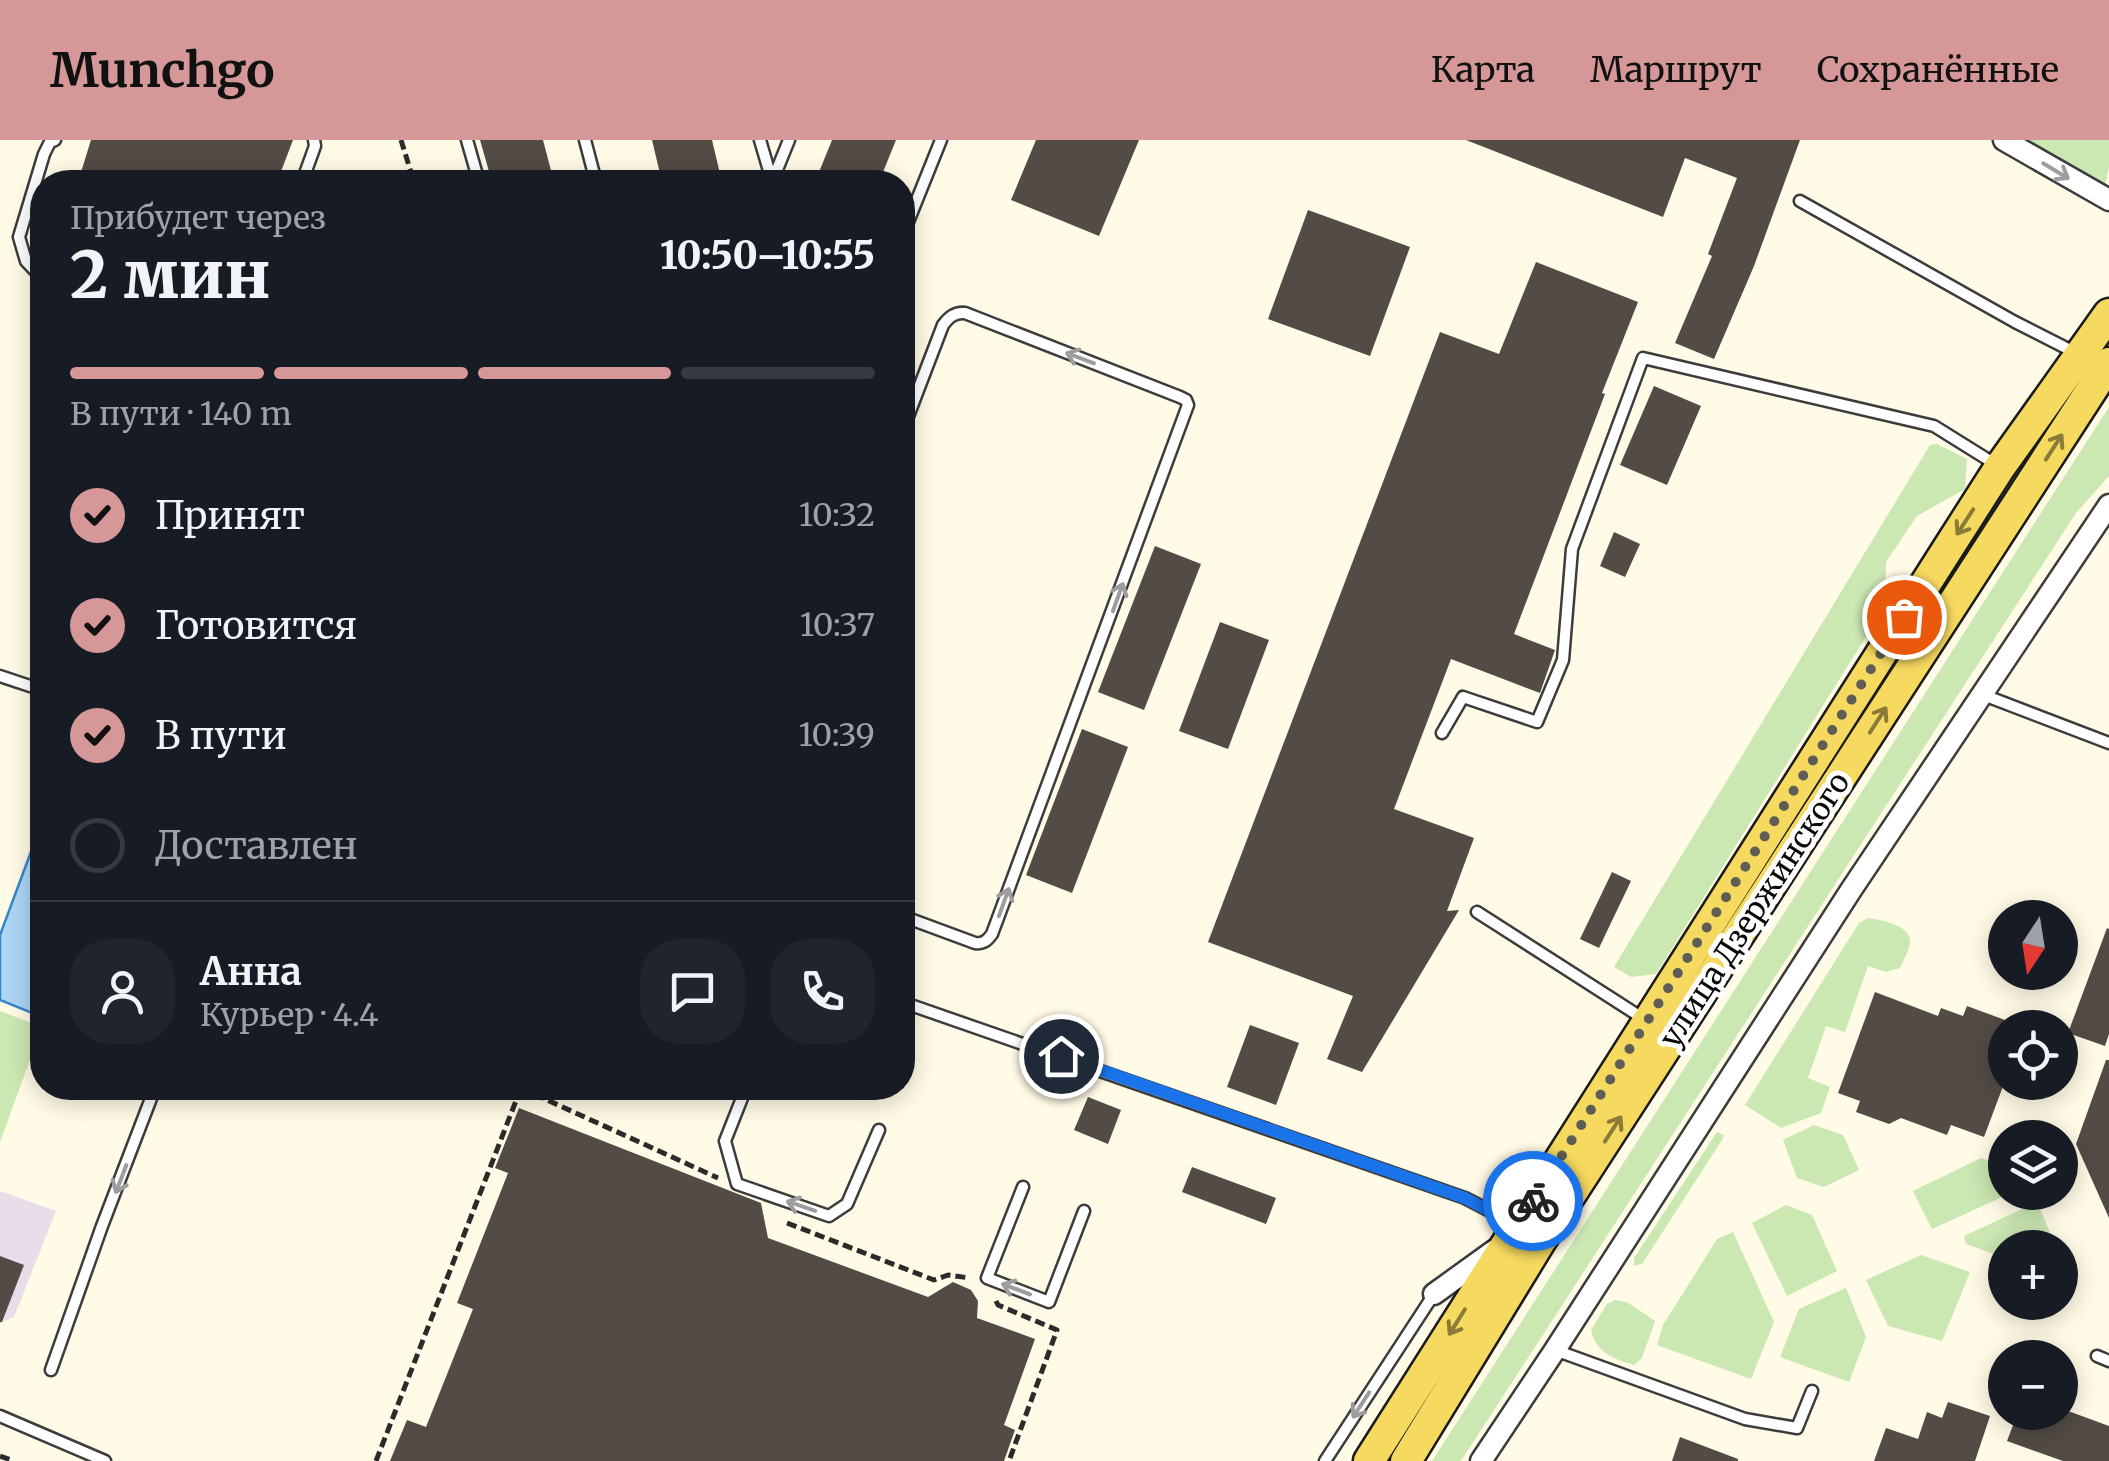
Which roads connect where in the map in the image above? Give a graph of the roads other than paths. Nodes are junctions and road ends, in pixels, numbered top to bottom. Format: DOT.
graph roads {
  1 [pos="54,140"];
  2 [pos="314,140"];
  3 [pos="467,140"];
  4 [pos="585,140"];
  5 [pos="760,140"];
  6 [pos="789,140"];
  7 [pos="940,140"];
  8 [pos="2004,140"];
  9 [pos="39,170"];
  10 [pos="306,170"];
  11 [pos="476,170"];
  12 [pos="593,170"];
  13 [pos="769,170"];
  14 [pos="777,170"];
  15 [pos="30,200"];
  16 [pos="2109,200"];
  17 [pos="1800,202"];
  18 [pos="915,203"];
  19 [pos="30,265"];
  20 [pos="2109,314"];
  21 [pos="2079,354"];
  22 [pos="2109,363"];
  23 [pos="915,399"];
  24 [pos="2000,467"];
  25 [pos="2106,519"];
  26 [pos="0,676"];
  27 [pos="30,686"];
  28 [pos="1980,694"];
  29 [pos="1442,733"];
  30 [pos="2109,743"];
  31 [pos="1478,912"];
  32 [pos="915,921"];
  33 [pos="915,1007"];
  34 [pos="1648,1021"];
  35 [pos="151,1100"];
  36 [pos="741,1100"];
  37 [pos="879,1130"];
  38 [pos="1023,1187"];
  39 [pos="1084,1211"];
  40 [pos="1514,1233"];
  41 [pos="1434,1294"];
  42 [pos="1555,1350"];
  43 [pos="2097,1356"];
  44 [pos="2109,1362"];
  45 [pos="52,1370"];
  46 [pos="1812,1391"];
  47 [pos="0,1416"];
  48 [pos="106,1461"];
  49 [pos="1325,1461"];
  50 [pos="1369,1461"];
  51 [pos="1406,1461"];
  52 [pos="1480,1461"];
  1 -- 9 [label="lane"];
  2 -- 10 [label="lane"];
  3 -- 11 [label="lane"];
  4 -- 12 [label="lane"];
  5 -- 13 [label="lane"];
  6 -- 14 [label="lane"];
  7 -- 18 [label="lane"];
  8 -- 16 [label="street, one-way"];
  15 -- 19 [label="lane"];
  17 -- 21 [label="lane"];
  20 -- 21 [label="main road, улица Дзержинского"];
  21 -- 24 [label="main road, улица Дзержинского"];
  51 -- 22 [label="main road, улица Дзержинского, one-way"];
  32 -- 23 [label="lane, one-way"];
  24 -- 29 [label="lane"];
  24 -- 34 [label="main road, улица Дзержинского, one-way"];
  25 -- 28 [label="street"];
  26 -- 27 [label="lane"];
  28 -- 30 [label="lane"];
  28 -- 42 [label="street"];
  31 -- 34 [label="lane"];
  33 -- 40 [label="lane"];
  34 -- 40 [label="main road, улица Дзержинского"];
  35 -- 45 [label="lane, one-way"];
  37 -- 36 [label="lane, one-way"];
  39 -- 38 [label="lane, one-way"];
  40 -- 41 [label="street"];
  40 -- 50 [label="main road, улица Дзержинского, one-way"];
  41 -- 49 [label="lane, one-way"];
  42 -- 46 [label="lane"];
  42 -- 52 [label="street"];
  43 -- 44 [label="lane"];
  47 -- 48 [label="lane"];
}
